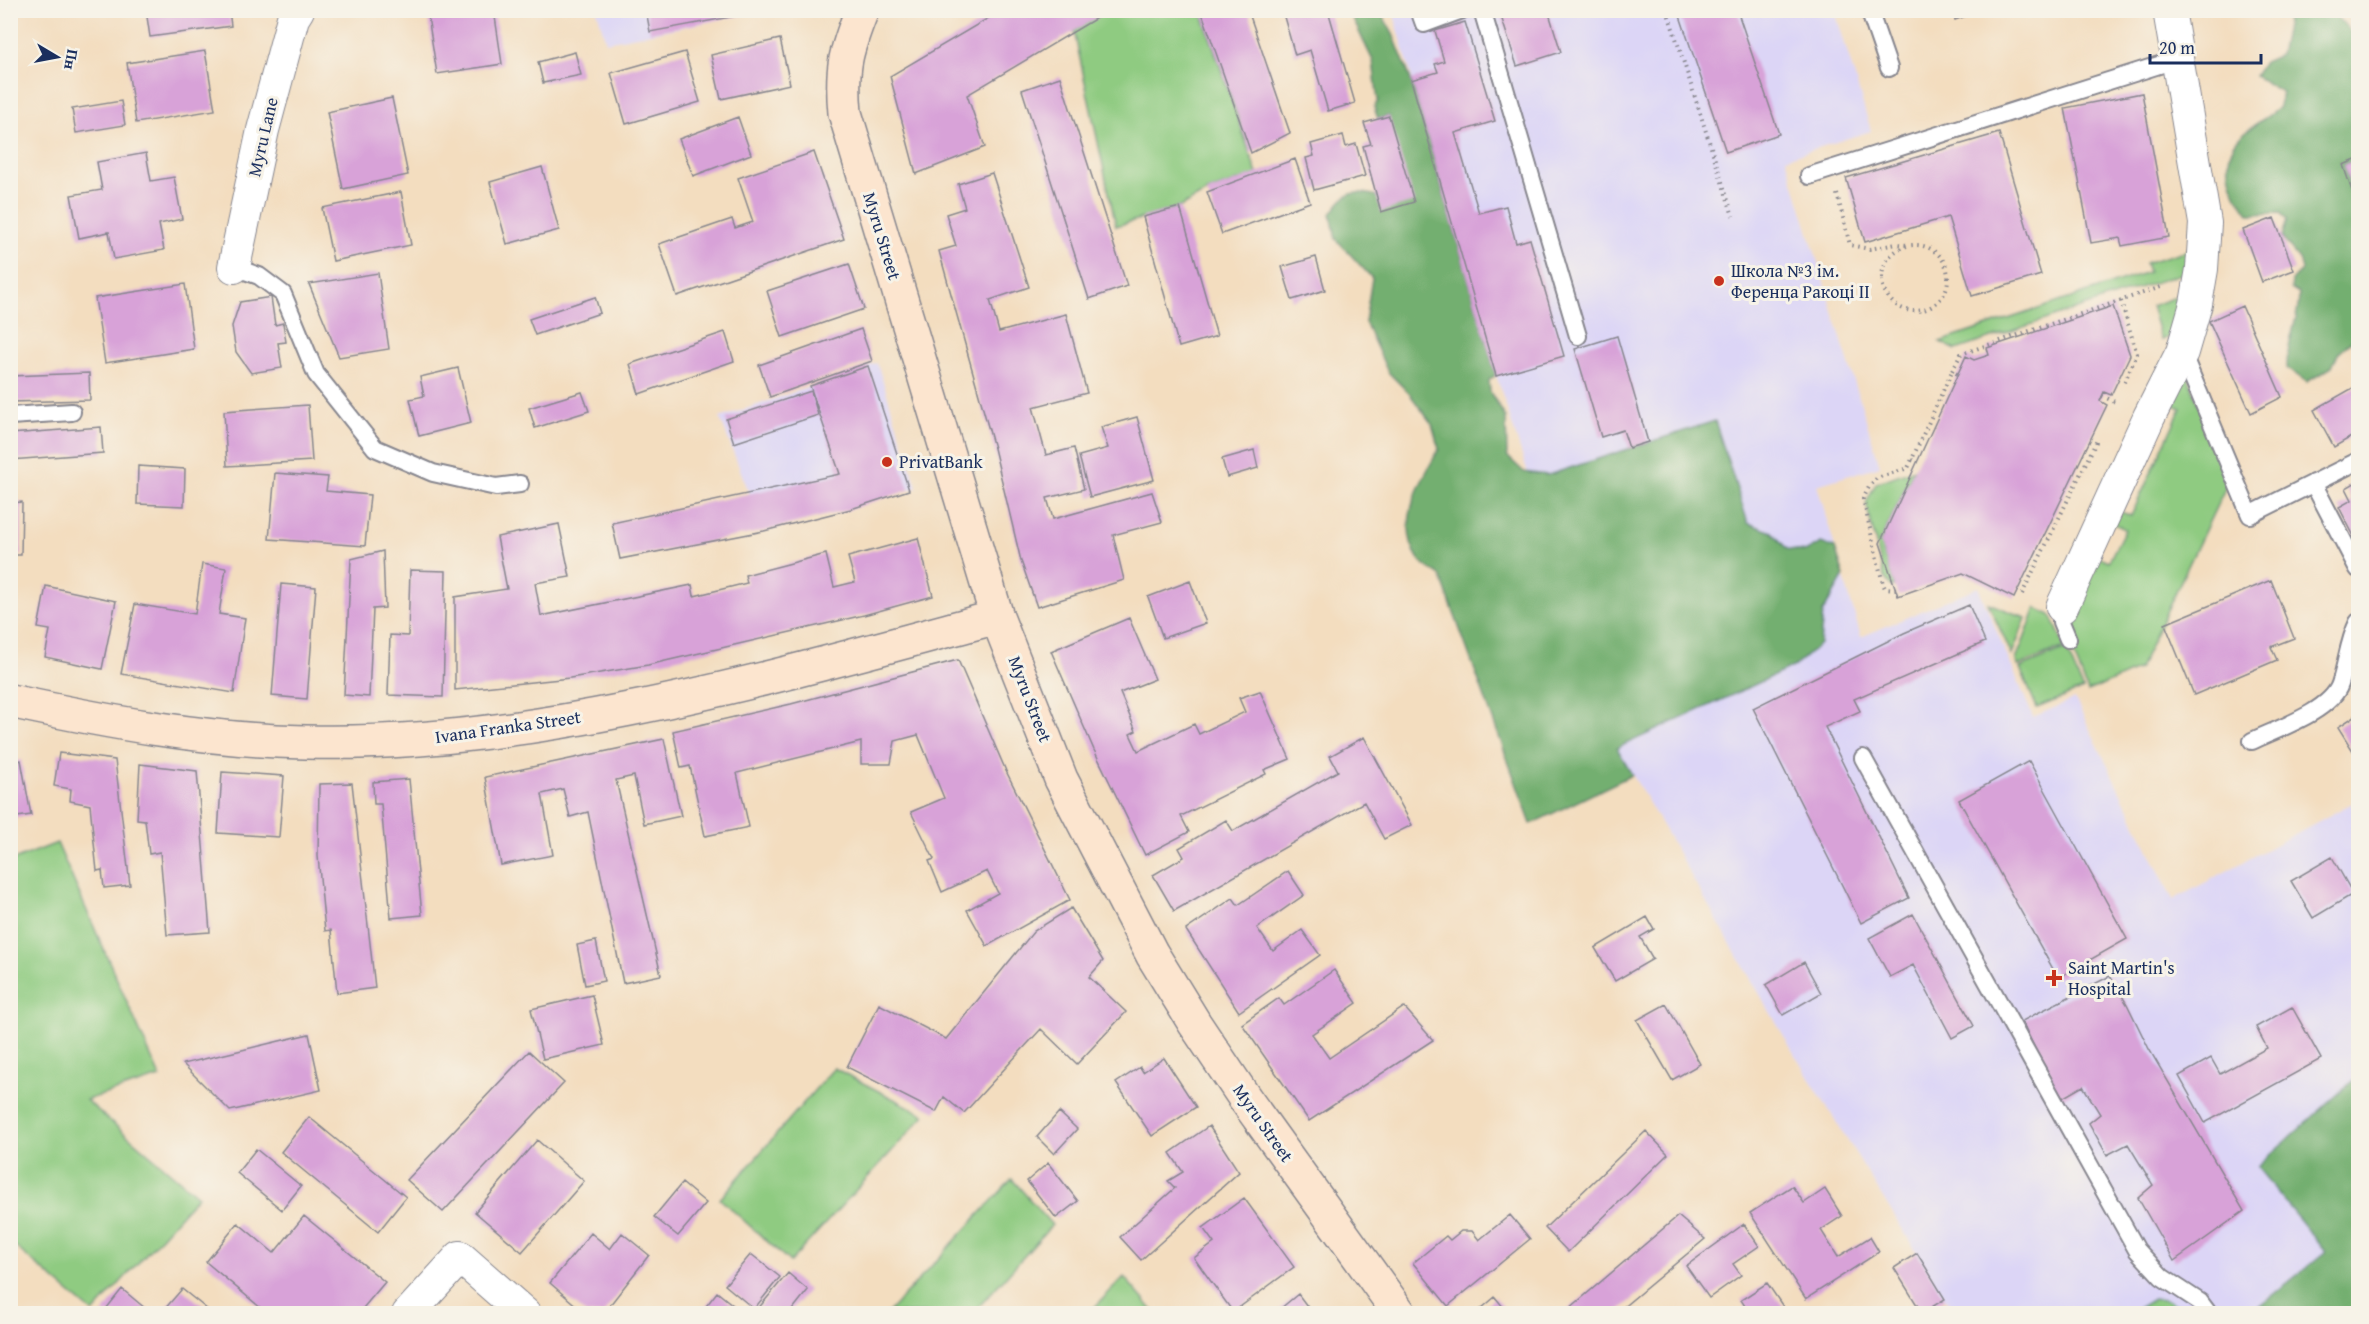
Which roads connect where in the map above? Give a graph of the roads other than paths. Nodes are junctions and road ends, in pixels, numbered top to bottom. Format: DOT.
graph roads {
  1 [pos="298,10"];
  2 [pos="862,10"];
  3 [pos="1419,10"];
  4 [pos="1462,10"];
  5 [pos="1482,10"];
  6 [pos="1869,10"];
  7 [pos="2169,10"];
  8 [pos="2178,59"];
  9 [pos="1889,68"];
  10 [pos="1809,176"];
  11 [pos="234,267"];
  12 [pos="1578,336"];
  13 [pos="2182,352"];
  14 [pos="72,412"];
  15 [pos="10,416"];
  16 [pos="2358,461"];
  17 [pos="2313,483"];
  18 [pos="520,484"];
  19 [pos="2358,569"];
  20 [pos="2062,607"];
  21 [pos="997,617"];
  22 [pos="2358,622"];
  23 [pos="2068,639"];
  24 [pos="10,701"];
  25 [pos="2252,741"];
  26 [pos="1863,758"];
  27 [pos="408,1314"];
  28 [pos="525,1314"];
  29 [pos="1400,1314"];
  30 [pos="2209,1314"];
  1 -- 11 [label="street, Myru Lane"];
  2 -- 21 [label="main road, Myru Street"];
  3 -- 4 [label="lane"];
  5 -- 12 [label="lane"];
  6 -- 9 [label="lane"];
  7 -- 8 [label="street"];
  8 -- 10 [label="lane"];
  8 -- 13 [label="street"];
  11 -- 18 [label="lane"];
  13 -- 17 [label="lane"];
  13 -- 20 [label="street"];
  14 -- 15 [label="lane"];
  16 -- 17 [label="lane"];
  17 -- 19 [label="lane"];
  20 -- 23 [label="lane"];
  21 -- 24 [label="main road, Ivana Franka Street"];
  21 -- 29 [label="main road, Myru Street"];
  22 -- 25 [label="lane"];
  26 -- 30 [label="lane"];
  27 -- 28 [label="street"];
}
